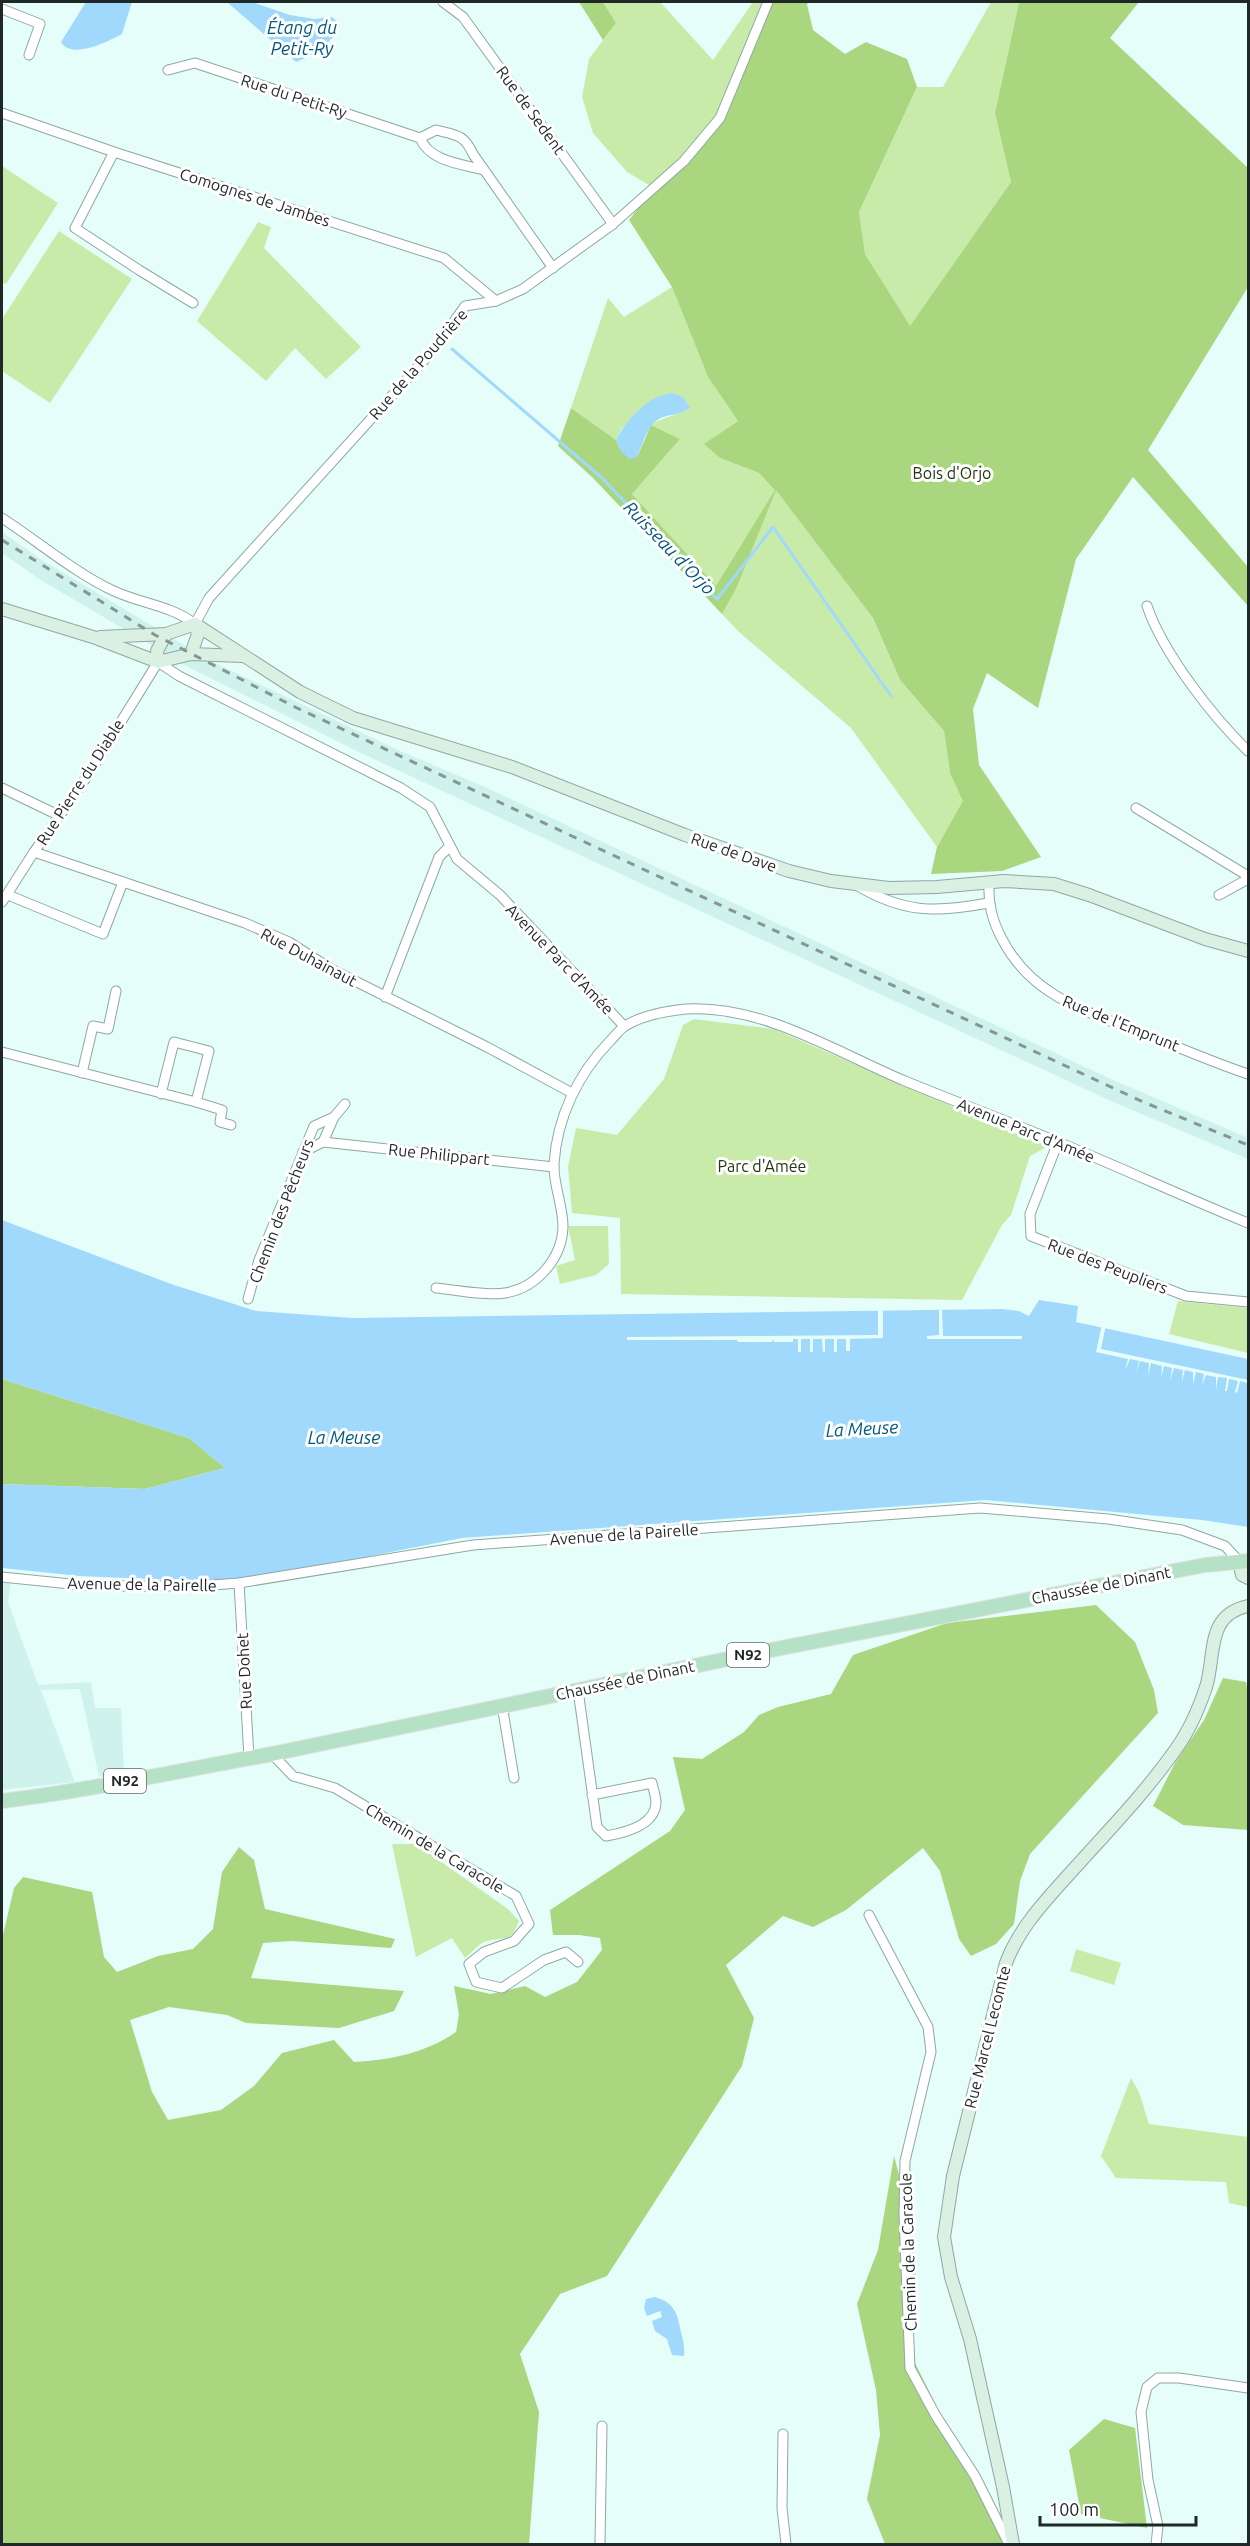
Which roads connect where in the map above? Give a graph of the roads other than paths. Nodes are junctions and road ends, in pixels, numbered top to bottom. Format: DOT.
graph roads {
  1 [pos="443,2"];
  2 [pos="768,2"];
  3 [pos="2,9"];
  4 [pos="29,55"];
  5 [pos="168,70"];
  6 [pos="2,113"];
  7 [pos="420,138"];
  8 [pos="114,152"];
  9 [pos="484,170"];
  10 [pos="613,224"];
  11 [pos="553,268"];
  12 [pos="496,301"];
  13 [pos="193,303"];
  14 [pos="2,518"];
  15 [pos="1147,606"];
  16 [pos="2,609"];
  17 [pos="195,624"];
  18 [pos="166,634"];
  19 [pos="93,637"];
  20 [pos="191,654"];
  21 [pos="243,656"];
  22 [pos="158,662"];
  23 [pos="1248,751"];
  24 [pos="2,788"];
  25 [pos="1136,808"];
  26 [pos="60,816"];
  27 [pos="450,846"];
  28 [pos="34,852"];
  29 [pos="1248,878"];
  30 [pos="123,882"];
  31 [pos="989,882"];
  32 [pos="857,885"];
  33 [pos="1220,895"];
  34 [pos="5,899"];
  35 [pos="988,903"];
  36 [pos="1248,951"];
  37 [pos="116,991"];
  38 [pos="385,997"];
  39 [pos="624,1026"];
  40 [pos="2,1052"];
  41 [pos="82,1073"];
  42 [pos="1248,1074"];
  43 [pos="572,1093"];
  44 [pos="161,1094"];
  45 [pos="196,1102"];
  46 [pos="345,1104"];
  47 [pos="334,1117"];
  48 [pos="231,1125"];
  49 [pos="323,1142"];
  50 [pos="1058,1142"];
  51 [pos="303,1152"];
  52 [pos="554,1167"];
  53 [pos="1248,1223"];
  54 [pos="436,1287"];
  55 [pos="249,1299"];
  56 [pos="1248,1302"];
  57 [pos="1244,1561"];
  58 [pos="2,1576"];
  59 [pos="1248,1578"];
  60 [pos="239,1583"];
  61 [pos="1248,1606"];
  62 [pos="578,1690"];
  63 [pos="502,1705"];
  64 [pos="272,1754"];
  65 [pos="249,1758"];
  66 [pos="514,1778"];
  67 [pos="592,1795"];
  68 [pos="2,1801"];
  69 [pos="869,1915"];
  70 [pos="578,1962"];
  71 [pos="1248,2388"];
  72 [pos="602,2426"];
  73 [pos="783,2434"];
  74 [pos="600,2544"];
  75 [pos="786,2544"];
  76 [pos="1011,2544"];
  77 [pos="1156,2544"];
  1 -- 10 [label="street, Rue de Sedent"];
  2 -- 10 [label="street, Rue de la Poudrière"];
  3 -- 4 [label="street"];
  5 -- 7 [label="street, Rue du Petit-Ry"];
  6 -- 8 [label="street, Comognes de Jambes"];
  7 -- 9 [label="street, Rue du Petit-Ry"];
  7 -- 9 [label="street, Rue du Petit-Ry"];
  8 -- 12 [label="street, Comognes de Jambes"];
  8 -- 13 [label="street"];
  9 -- 11 [label="street, Rue du Petit-Ry"];
  10 -- 11 [label="street, Rue de la Poudrière"];
  11 -- 12 [label="street, Rue de la Poudrière"];
  12 -- 17 [label="street, Rue de la Poudrière"];
  14 -- 17 [label="street"];
  15 -- 23 [label="street"];
  16 -- 19 [label="main road"];
  17 -- 18 [label="main road"];
  17 -- 20 [label="main road"];
  17 -- 21 [label="main road, Rue de Dave"];
  18 -- 19 [label="main road"];
  18 -- 22 [label="main road"];
  19 -- 22 [label="main road"];
  20 -- 21 [label="main road"];
  20 -- 22 [label="main road"];
  21 -- 32 [label="main road, Rue de Dave"];
  22 -- 26 [label="street, Rue Pierre du Diable"];
  22 -- 27 [label="street, Avenue Parc d'Amée"];
  24 -- 26 [label="street"];
  25 -- 29 [label="street"];
  26 -- 28 [label="street, Rue Pierre du Diable"];
  27 -- 38 [label="street"];
  27 -- 39 [label="street, Avenue Parc d'Amée"];
  28 -- 30 [label="street, Rue Duhainaut"];
  28 -- 34 [label="street, Rue Pierre du Diable"];
  29 -- 33 [label="street"];
  30 -- 34 [label="street"];
  30 -- 38 [label="street, Rue Duhainaut"];
  31 -- 32 [label="main road, Rue de Dave"];
  31 -- 35 [label="street, Rue de l'Emprunt"];
  31 -- 36 [label="main road, Rue de Dave"];
  32 -- 35 [label="street"];
  35 -- 42 [label="street, Rue de l'Emprunt"];
  37 -- 41 [label="street"];
  38 -- 43 [label="street, Rue Duhainaut"];
  39 -- 43 [label="street"];
  39 -- 50 [label="street, Avenue Parc d'Amée"];
  40 -- 41 [label="street"];
  41 -- 44 [label="street"];
  43 -- 52 [label="street"];
  44 -- 45 [label="street"];
  44 -- 45 [label="street"];
  45 -- 48 [label="street"];
  46 -- 47 [label="street, Chemin des Pêcheurs"];
  47 -- 49 [label="street"];
  47 -- 51 [label="street, Chemin des Pêcheurs"];
  49 -- 51 [label="street"];
  49 -- 52 [label="street, Rue Philippart"];
  50 -- 53 [label="street, Avenue Parc d'Amée"];
  50 -- 56 [label="street, Rue des Peupliers"];
  51 -- 55 [label="street, Chemin des Pêcheurs"];
  52 -- 54 [label="street"];
  57 -- 59 [label="main road"];
  57 -- 60 [label="street, Avenue de la Pairelle"];
  57 -- 62 [label="main road, Chaussée de Dinant / N92"];
  58 -- 60 [label="street, Avenue de la Pairelle"];
  60 -- 65 [label="street, Rue Dohet"];
  61 -- 76 [label="main road, Rue Marcel Lecomte"];
  62 -- 63 [label="main road, Chaussée de Dinant / N92"];
  62 -- 67 [label="street"];
  63 -- 64 [label="main road, Chaussée de Dinant / N92"];
  63 -- 66 [label="street"];
  64 -- 65 [label="main road, Chaussée de Dinant / N92"];
  64 -- 70 [label="street, Chemin de la Caracole"];
  65 -- 68 [label="main road, Chaussée de Dinant / N92"];
  67 -- 67 [label="street"];
  69 -- 76 [label="street, Chemin de la Caracole"];
  71 -- 77 [label="street"];
  72 -- 74 [label="street"];
  73 -- 75 [label="street"];
}
